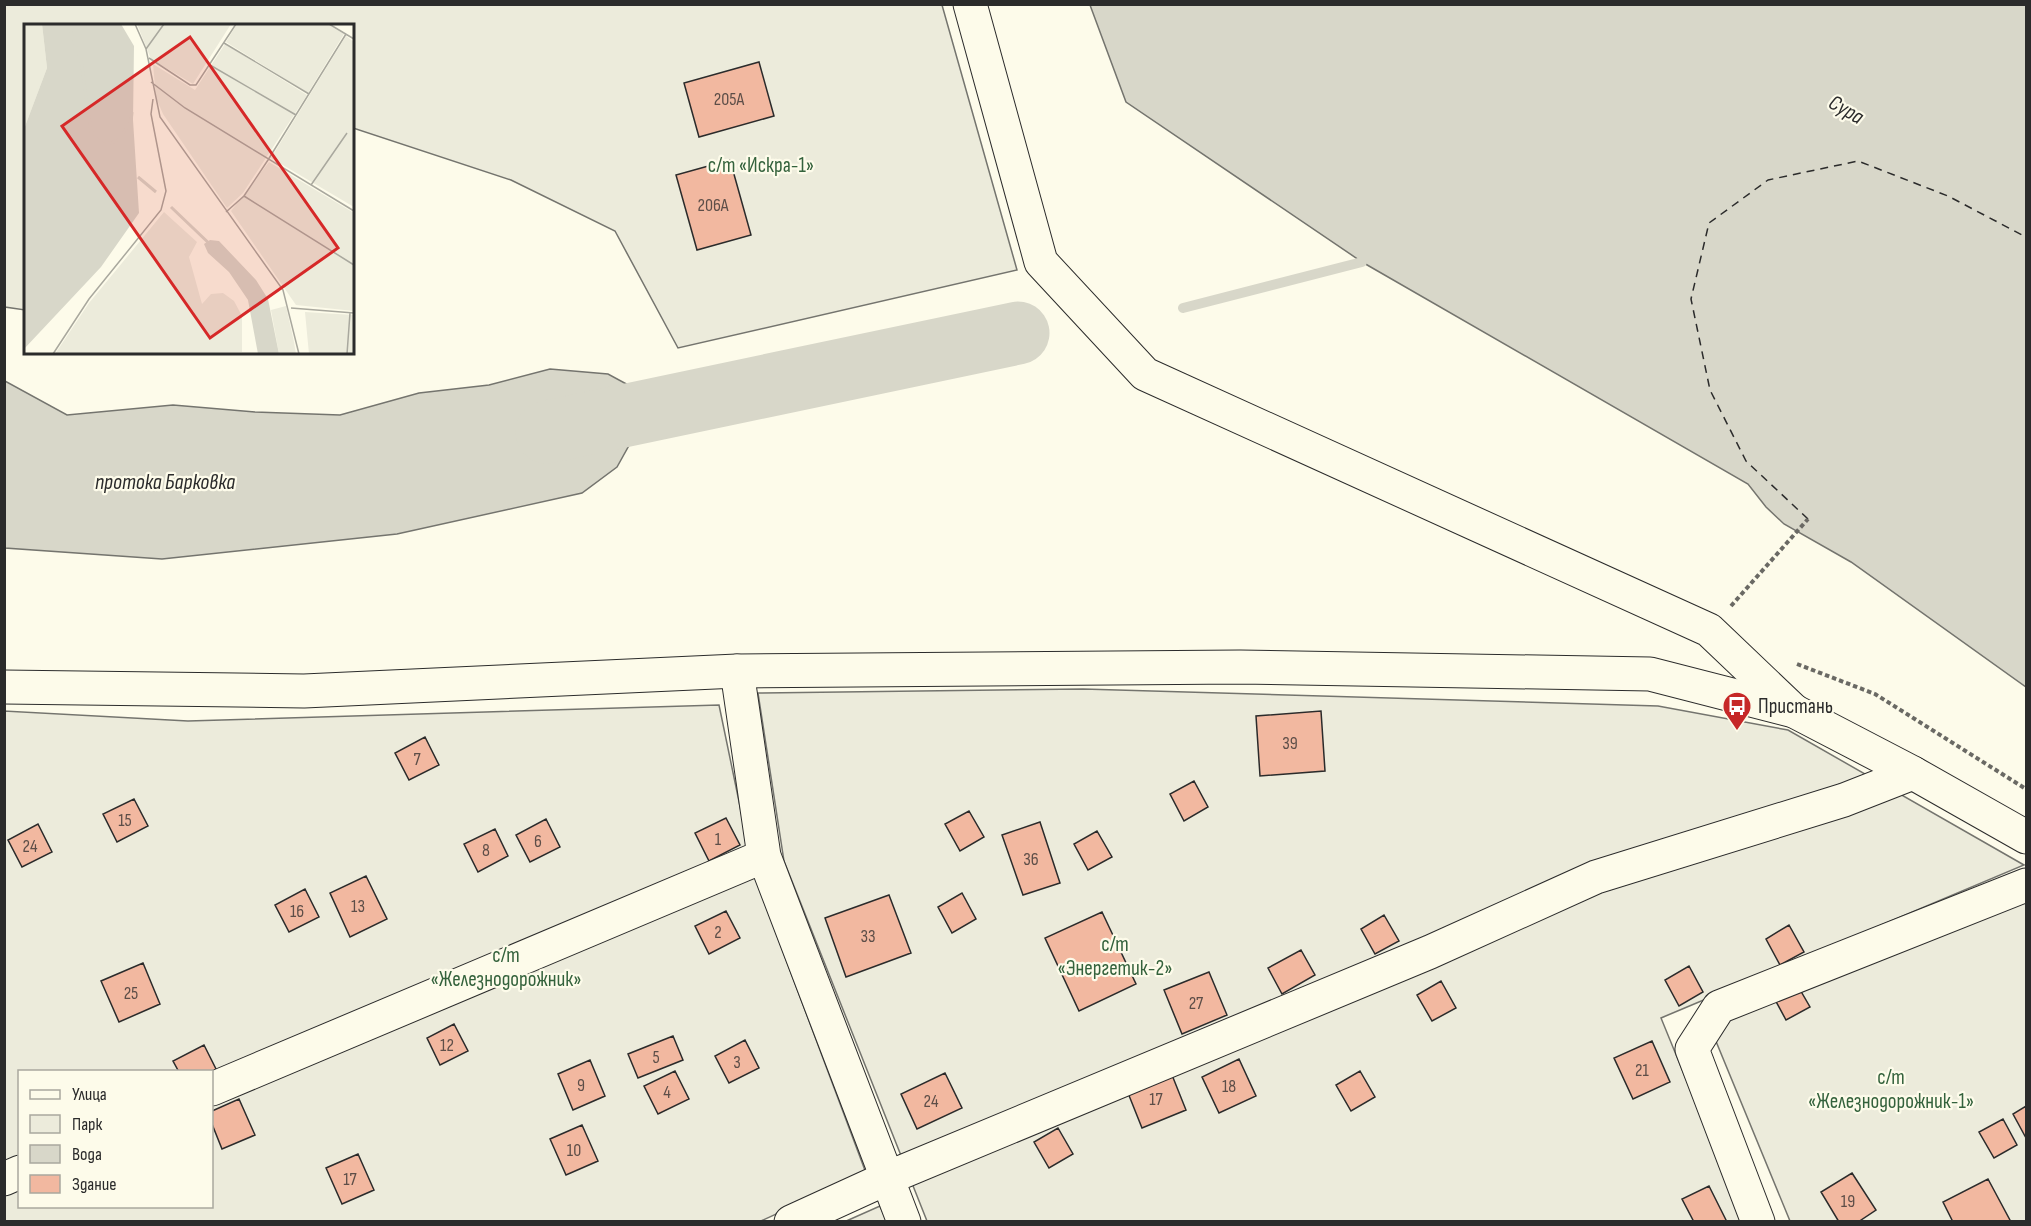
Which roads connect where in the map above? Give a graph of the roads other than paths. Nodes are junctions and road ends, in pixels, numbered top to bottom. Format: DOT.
graph roads {
  1 [pos="970,4"];
  2 [pos="737,671"];
  3 [pos="4,687"];
  4 [pos="1794,711"];
  5 [pos="1913,773"];
  6 [pos="2026,837"];
  7 [pos="764,856"];
  8 [pos="2026,885"];
  9 [pos="213,1089"];
  10 [pos="18,1173"];
  11 [pos="4,1179"];
  12 [pos="885,1179"];
  13 [pos="791,1221"];
  14 [pos="904,1221"];
  15 [pos="1758,1221"];
  1 -- 4 [label="main road"];
  2 -- 3 [label="main road"];
  2 -- 4 [label="main road"];
  2 -- 7 [label="main road"];
  4 -- 5 [label="main road"];
  5 -- 6 [label="main road"];
  5 -- 12 [label="main road"];
  7 -- 9 [label="main road"];
  7 -- 12 [label="main road"];
  8 -- 15 [label="main road"];
  10 -- 11 [label="main road"];
  12 -- 13 [label="main road"];
  12 -- 14 [label="main road"];
}
